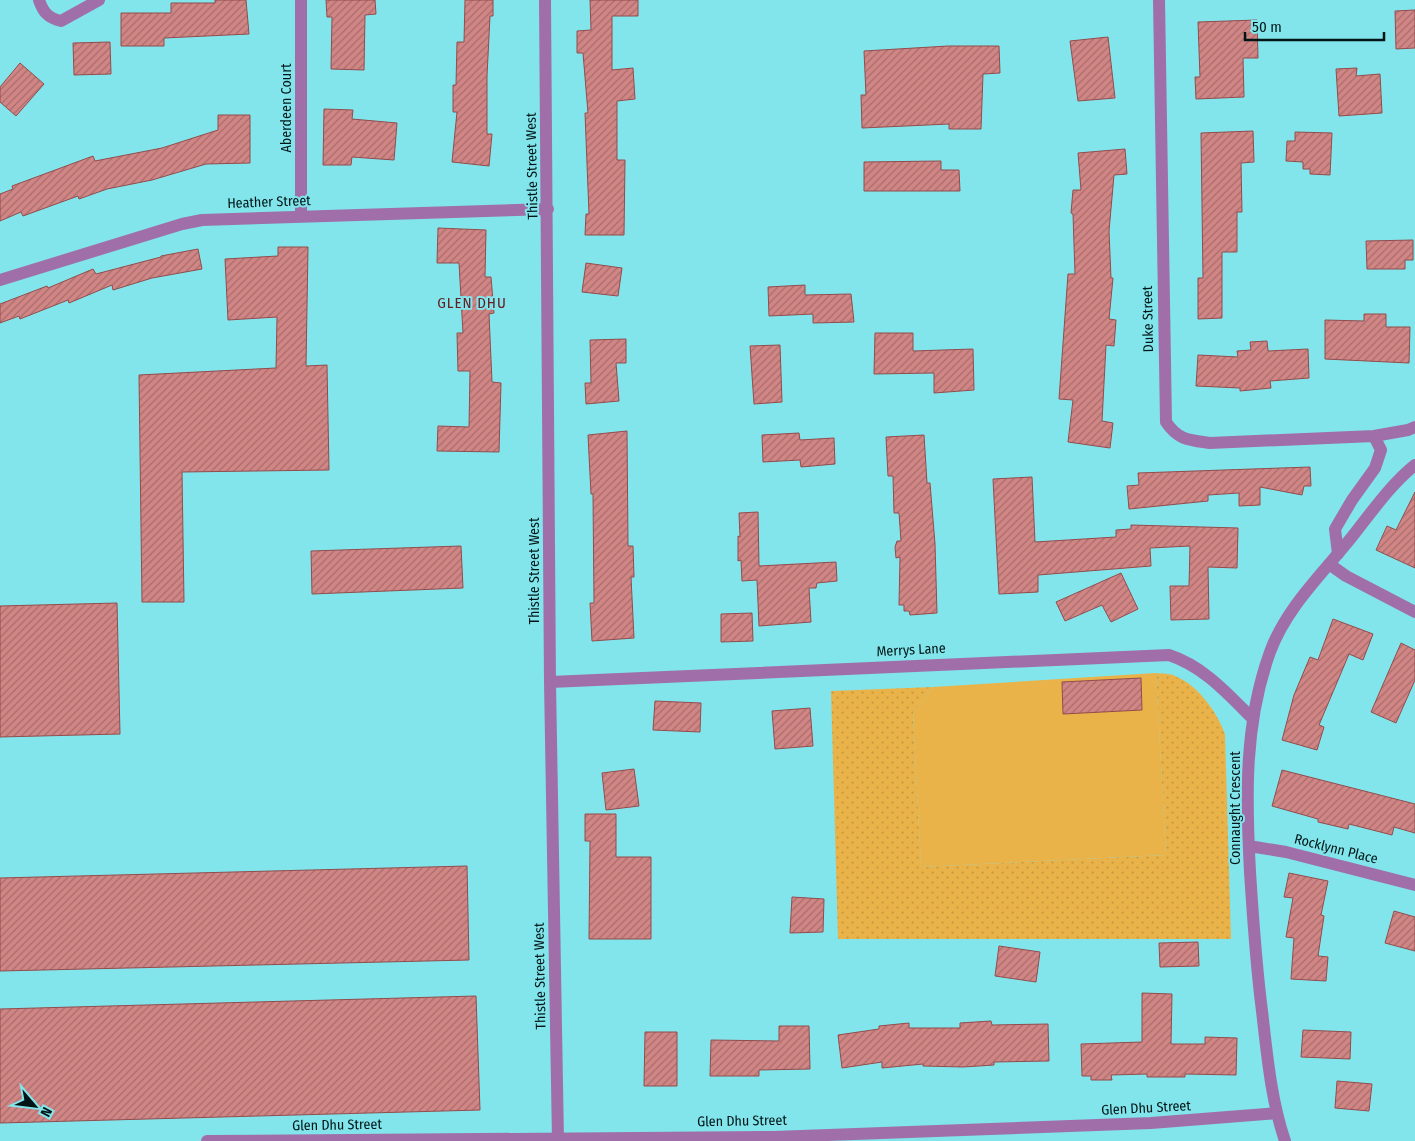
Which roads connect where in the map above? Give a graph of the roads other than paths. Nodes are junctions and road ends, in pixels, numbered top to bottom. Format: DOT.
graph roads {
  1 [pos="39,0"];
  2 [pos="99,0"];
  3 [pos="301,0"];
  4 [pos="545,0"];
  5 [pos="1159,0"];
  6 [pos="548,209"];
  7 [pos="301,216"];
  8 [pos="0,280"];
  9 [pos="1415,427"];
  10 [pos="1374,436"];
  11 [pos="1415,464"];
  12 [pos="1338,554"];
  13 [pos="1329,564"];
  14 [pos="1415,612"];
  15 [pos="550,682"];
  16 [pos="1252,718"];
  17 [pos="1248,846"];
  18 [pos="1415,885"];
  19 [pos="1277,1113"];
  20 [pos="558,1139"];
  21 [pos="774,1139"];
  22 [pos="334,1140"];
  23 [pos="207,1141"];
  24 [pos="1286,1141"];
  1 -- 2 [label="street"];
  3 -- 7 [label="street, Aberdeen Court"];
  4 -- 6 [label="street, Thistle Street West"];
  5 -- 10 [label="street, Duke Street"];
  6 -- 7 [label="street, Heather Street"];
  6 -- 15 [label="street, Thistle Street West"];
  7 -- 8 [label="street, Heather Street"];
  9 -- 10 [label="street, Duke Street"];
  10 -- 12 [label="street"];
  11 -- 12 [label="street, Connaught Crescent"];
  12 -- 13 [label="street, Connaught Crescent"];
  13 -- 14 [label="street"];
  13 -- 16 [label="street, Connaught Crescent"];
  15 -- 16 [label="street, Merrys Lane"];
  15 -- 20 [label="street, Thistle Street West"];
  16 -- 17 [label="street, Connaught Crescent"];
  17 -- 18 [label="street, Rocklynn Place"];
  17 -- 19 [label="street, Connaught Crescent"];
  19 -- 21 [label="street, Glen Dhu Street"];
  19 -- 24 [label="street, Connaught Crescent"];
  20 -- 21 [label="street, Glen Dhu Street"];
  20 -- 22 [label="street, Glen Dhu Street"];
  22 -- 23 [label="street, Glen Dhu Street"];
}
